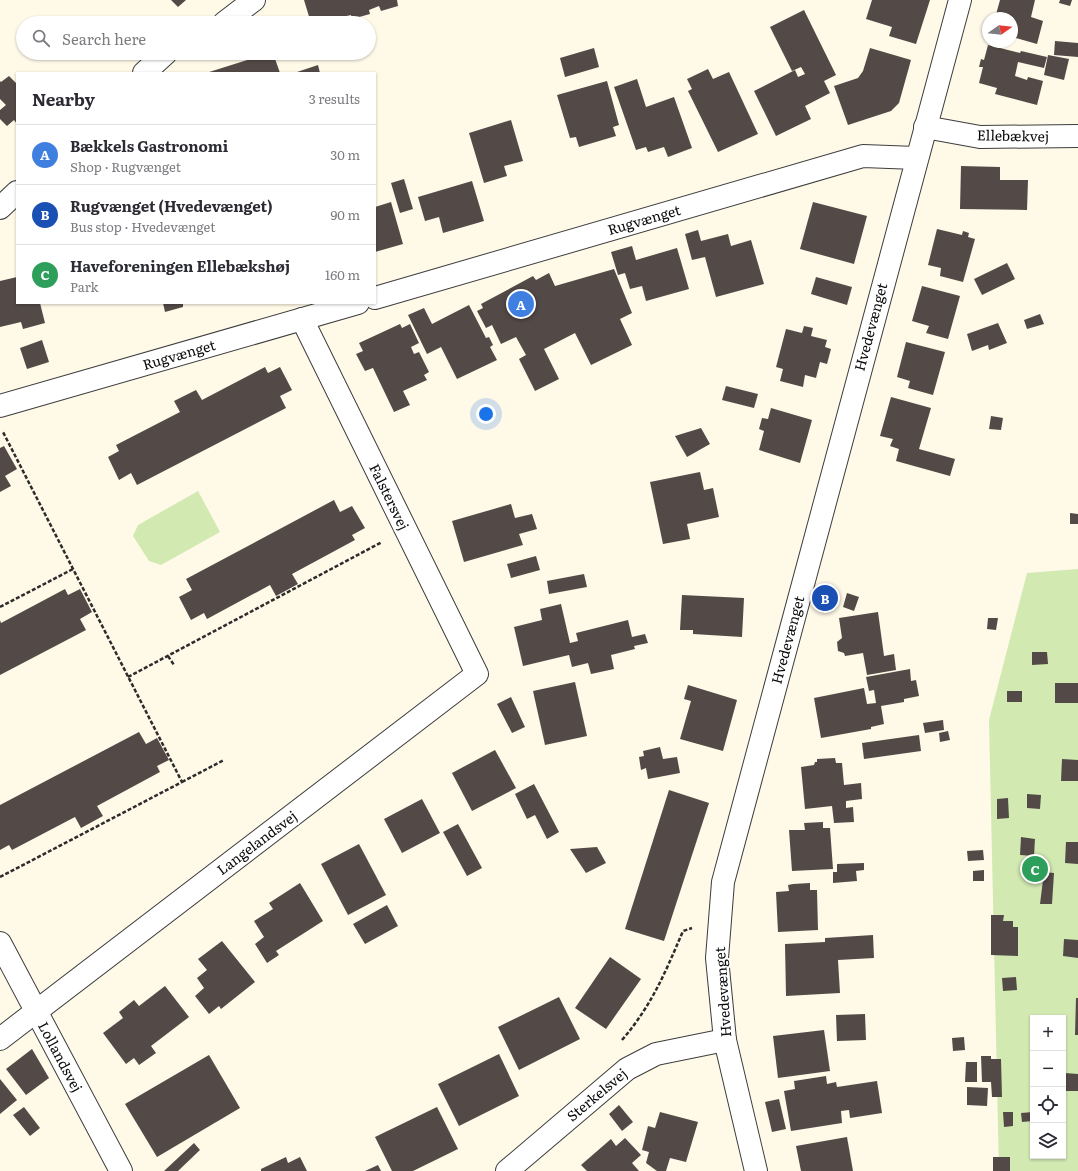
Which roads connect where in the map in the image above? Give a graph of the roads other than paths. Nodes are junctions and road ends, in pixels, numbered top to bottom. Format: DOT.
graph roads {
  1 [pos="254,0"];
  2 [pos="960,0"];
  3 [pos="233,16"];
  4 [pos="158,60"];
  5 [pos="145,72"];
  6 [pos="925,127"];
  7 [pos="1078,136"];
  8 [pos="916,158"];
  9 [pos="16,193"];
  10 [pos="0,208"];
  11 [pos="376,298"];
  12 [pos="354,304"];
  13 [pos="302,319"];
  14 [pos="0,406"];
  15 [pos="477,674"];
  16 [pos="0,943"];
  17 [pos="36,1012"];
  18 [pos="0,1039"];
  19 [pos="726,1040"];
  20 [pos="121,1171"];
  21 [pos="507,1171"];
  22 [pos="756,1171"];
  1 -- 3 [label="street"];
  2 -- 6 [label="street, Hvedevænget"];
  4 -- 5 [label="street"];
  6 -- 7 [label="street, Ellebækvej"];
  6 -- 8 [label="street, Hvedevænget"];
  8 -- 11 [label="street, Rugvænget"];
  8 -- 19 [label="street, Hvedevænget"];
  9 -- 10 [label="street"];
  12 -- 13 [label="street, Rugvænget"];
  13 -- 14 [label="street, Rugvænget"];
  13 -- 15 [label="street, Falstersvej"];
  15 -- 17 [label="street, Langelandsvej"];
  16 -- 17 [label="street, Lollandsvej"];
  17 -- 18 [label="street, Langelandsvej"];
  17 -- 20 [label="street, Lollandsvej"];
  19 -- 21 [label="street, Sterkelsvej"];
  19 -- 22 [label="street, Hvedevænget"];
}
